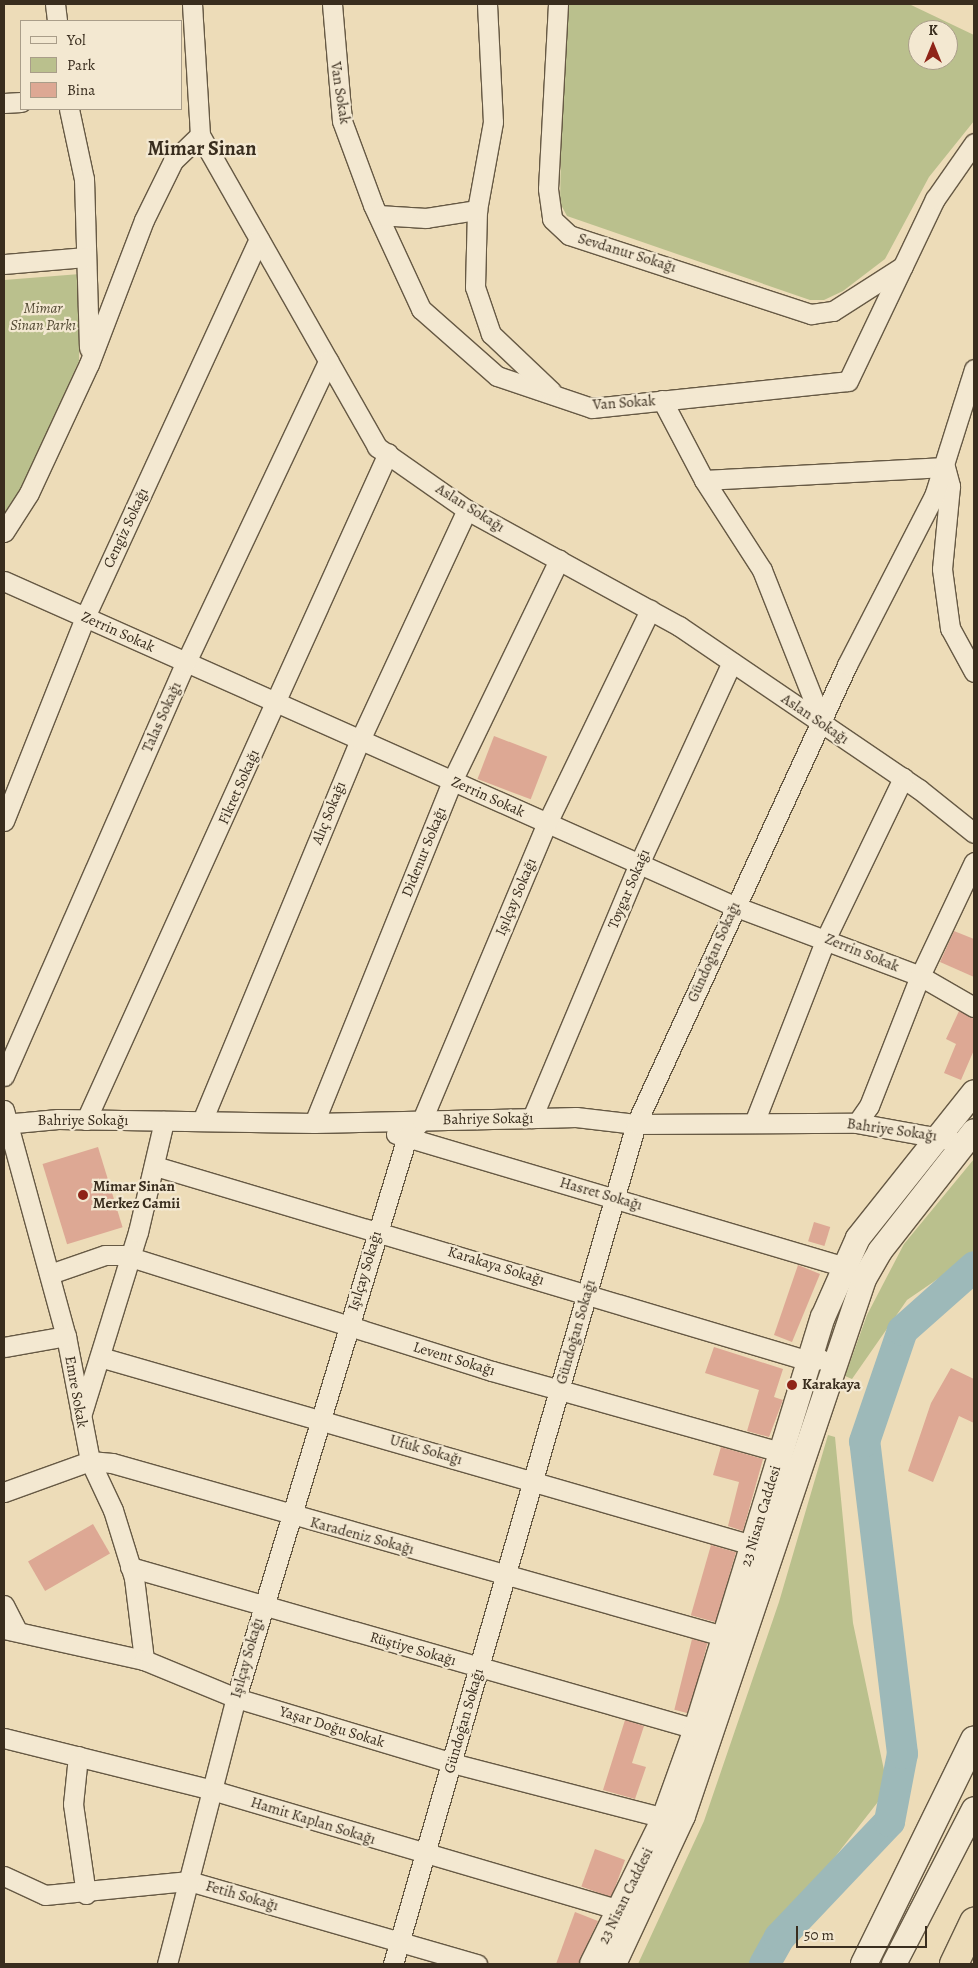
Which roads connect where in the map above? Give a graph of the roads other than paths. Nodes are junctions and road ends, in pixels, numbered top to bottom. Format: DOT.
graph roads {
  1 [pos="55,4"];
  2 [pos="192,4"];
  3 [pos="332,4"];
  4 [pos="487,4"];
  5 [pos="558,4"];
  6 [pos="57,20"];
  7 [pos="20,102"];
  8 [pos="4,103"];
  9 [pos="69,110"];
  10 [pos="200,134"];
  11 [pos="974,143"];
  12 [pos="477,210"];
  13 [pos="378,215"];
  14 [pos="259,239"];
  15 [pos="85,257"];
  16 [pos="4,264"];
  17 [pos="903,266"];
  18 [pos="328,361"];
  19 [pos="89,364"];
  20 [pos="974,369"];
  21 [pos="556,395"];
  22 [pos="662,400"];
  23 [pos="388,453"];
  24 [pos="945,467"];
  25 [pos="704,480"];
  26 [pos="467,510"];
  27 [pos="4,532"];
  28 [pos="559,560"];
  29 [pos="5,585"];
  30 [pos="650,610"];
  31 [pos="85,618"];
  32 [pos="186,662"];
  33 [pos="732,662"];
  34 [pos="974,672"];
  35 [pos="277,703"];
  36 [pos="823,724"];
  37 [pos="360,740"];
  38 [pos="903,778"];
  39 [pos="452,781"];
  40 [pos="4,821"];
  41 [pos="547,823"];
  42 [pos="974,833"];
  43 [pos="974,862"];
  44 [pos="639,864"];
  45 [pos="734,906"];
  46 [pos="826,938"];
  47 [pos="920,976"];
  48 [pos="974,1007"];
  49 [pos="4,1076"];
  50 [pos="974,1092"];
  51 [pos="532,1118"];
  52 [pos="6,1119"];
  53 [pos="86,1120"];
  54 [pos="164,1120"];
  55 [pos="422,1120"];
  56 [pos="202,1121"];
  57 [pos="356,1122"];
  58 [pos="314,1123"];
  59 [pos="754,1123"];
  60 [pos="856,1123"];
  61 [pos="636,1124"];
  62 [pos="938,1134"];
  63 [pos="406,1137"];
  64 [pos="969,1138"];
  65 [pos="155,1166"];
  66 [pos="615,1198"];
  67 [pos="378,1230"];
  68 [pos="130,1258"];
  69 [pos="845,1267"];
  70 [pos="50,1274"];
  71 [pos="588,1293"];
  72 [pos="347,1326"];
  73 [pos="66,1336"];
  74 [pos="4,1347"];
  75 [pos="100,1357"];
  76 [pos="809,1361"];
  77 [pos="837,1361"];
  78 [pos="560,1390"];
  79 [pos="318,1418"];
  80 [pos="80,1419"];
  81 [pos="781,1452"];
  82 [pos="90,1462"];
  83 [pos="534,1481"];
  84 [pos="4,1492"];
  85 [pos="289,1516"];
  86 [pos="752,1545"];
  87 [pos="130,1567"];
  88 [pos="507,1573"];
  89 [pos="4,1605"];
  90 [pos="263,1605"];
  91 [pos="10,1630"];
  92 [pos="723,1636"];
  93 [pos="144,1660"];
  94 [pos="480,1668"];
  95 [pos="236,1698"];
  96 [pos="696,1729"];
  97 [pos="4,1738"];
  98 [pos="974,1739"];
  99 [pos="78,1756"];
  100 [pos="452,1763"];
  101 [pos="212,1790"];
  102 [pos="974,1809"];
  103 [pos="664,1818"];
  104 [pos="427,1854"];
  105 [pos="4,1876"];
  106 [pos="189,1881"];
  107 [pos="86,1894"];
  108 [pos="620,1910"];
  109 [pos="974,1922"];
  110 [pos="400,1941"];
  111 [pos="167,1964"];
  112 [pos="393,1964"];
  113 [pos="477,1964"];
  114 [pos="592,1964"];
  115 [pos="614,1964"];
  116 [pos="864,1964"];
  117 [pos="894,1964"];
  118 [pos="954,1964"];
  1 -- 6 [label="street"];
  2 -- 10 [label="street, Aslan Sokağı"];
  3 -- 13 [label="street, Van Sokak"];
  4 -- 12 [label="street"];
  5 -- 17 [label="street, Sevdanur Sokağı"];
  7 -- 8 [label="street"];
  9 -- 15 [label="street"];
  10 -- 14 [label="street, Aslan Sokağı"];
  10 -- 19 [label="street"];
  11 -- 17 [label="street, Van Sokak"];
  12 -- 13 [label="street"];
  12 -- 21 [label="street"];
  13 -- 21 [label="street, Van Sokak"];
  14 -- 18 [label="street, Aslan Sokağı"];
  14 -- 31 [label="street, Cengiz Sokağı"];
  15 -- 16 [label="street"];
  15 -- 19 [label="street"];
  17 -- 22 [label="street, Van Sokak"];
  18 -- 23 [label="street, Aslan Sokağı"];
  18 -- 32 [label="street, Talas Sokağı"];
  19 -- 27 [label="street"];
  20 -- 24 [label="street, Gündoğan Sokağı"];
  21 -- 22 [label="street, Van Sokak"];
  22 -- 25 [label="street"];
  23 -- 26 [label="street, Aslan Sokağı"];
  23 -- 35 [label="street, Fikret Sokağı"];
  24 -- 25 [label="street"];
  24 -- 34 [label="street"];
  24 -- 36 [label="street, Gündoğan Sokağı"];
  25 -- 36 [label="street"];
  26 -- 28 [label="street, Aslan Sokağı"];
  26 -- 37 [label="street, Alıç Sokağı"];
  28 -- 30 [label="street, Aslan Sokağı"];
  28 -- 39 [label="street, Didenur Sokağı"];
  29 -- 31 [label="street, Zerrin Sokak"];
  30 -- 33 [label="street, Aslan Sokağı"];
  30 -- 41 [label="street, Işılçay Sokağı"];
  31 -- 32 [label="street, Zerrin Sokak"];
  31 -- 40 [label="street, Cengiz Sokağı"];
  32 -- 35 [label="street, Zerrin Sokak"];
  32 -- 49 [label="street, Talas Sokağı"];
  33 -- 36 [label="street, Aslan Sokağı"];
  33 -- 44 [label="street, Toygar Sokağı"];
  35 -- 37 [label="street, Zerrin Sokak"];
  35 -- 53 [label="street, Fikret Sokağı"];
  36 -- 38 [label="street, Aslan Sokağı"];
  36 -- 45 [label="street, Gündoğan Sokağı"];
  37 -- 39 [label="street, Zerrin Sokak"];
  37 -- 56 [label="street, Alıç Sokağı"];
  38 -- 42 [label="street, Aslan Sokağı"];
  38 -- 46 [label="street"];
  39 -- 41 [label="street, Zerrin Sokak"];
  39 -- 58 [label="street, Didenur Sokağı"];
  41 -- 44 [label="street, Zerrin Sokak"];
  41 -- 55 [label="street, Işılçay Sokağı"];
  43 -- 47 [label="street"];
  44 -- 45 [label="street, Zerrin Sokak"];
  44 -- 51 [label="street, Toygar Sokağı"];
  45 -- 46 [label="street, Zerrin Sokak"];
  45 -- 61 [label="street, Gündoğan Sokağı"];
  46 -- 47 [label="street, Zerrin Sokak"];
  46 -- 59 [label="street"];
  47 -- 48 [label="street, Zerrin Sokak"];
  47 -- 60 [label="street"];
  50 -- 62 [label="street, 23 Nisan Caddesi"];
  51 -- 55 [label="street, Bahriye Sokağı"];
  51 -- 61 [label="street, Bahriye Sokağı"];
  52 -- 53 [label="street, Bahriye Sokağı"];
  52 -- 70 [label="street, Emre Sokak"];
  53 -- 54 [label="street, Bahriye Sokağı"];
  54 -- 56 [label="street, Bahriye Sokağı"];
  54 -- 65 [label="street"];
  55 -- 57 [label="street, Bahriye Sokağı"];
  55 -- 63 [label="street, Işılçay Sokağı"];
  56 -- 58 [label="street, Bahriye Sokağı"];
  57 -- 58 [label="street, Bahriye Sokağı"];
  57 -- 63 [label="street, Hasret Sokağı"];
  59 -- 60 [label="street, Bahriye Sokağı"];
  59 -- 61 [label="street, Bahriye Sokağı"];
  60 -- 62 [label="street, Bahriye Sokağı"];
  61 -- 66 [label="street, Gündoğan Sokağı"];
  62 -- 64 [label="street, Bahriye Sokağı"];
  62 -- 69 [label="street, 23 Nisan Caddesi"];
  63 -- 66 [label="street, Hasret Sokağı"];
  63 -- 67 [label="street, Işılçay Sokağı"];
  64 -- 77 [label="street, 23 Nisan Caddesi"];
  65 -- 67 [label="street, Karakaya Sokağı"];
  65 -- 68 [label="street"];
  66 -- 69 [label="street, Hasret Sokağı"];
  66 -- 71 [label="street, Gündoğan Sokağı"];
  67 -- 71 [label="street, Karakaya Sokağı"];
  67 -- 72 [label="street, Işılçay Sokağı"];
  68 -- 70 [label="street, Levent Sokağı"];
  68 -- 72 [label="street, Levent Sokağı"];
  68 -- 75 [label="street"];
  69 -- 76 [label="street, 23 Nisan Caddesi"];
  70 -- 73 [label="street, Emre Sokak"];
  71 -- 76 [label="street, Karakaya Sokağı"];
  71 -- 78 [label="street, Gündoğan Sokağı"];
  72 -- 78 [label="street, Levent Sokağı"];
  72 -- 79 [label="street, Işılçay Sokağı"];
  73 -- 74 [label="street"];
  73 -- 80 [label="street, Emre Sokak"];
  75 -- 79 [label="street, Ufuk Sokağı"];
  75 -- 80 [label="street"];
  76 -- 77 [label="street, Karakaya Sokağı"];
  76 -- 81 [label="street, 23 Nisan Caddesi"];
  77 -- 115 [label="street, 23 Nisan Caddesi"];
  78 -- 81 [label="street, Levent Sokağı"];
  78 -- 83 [label="street, Gündoğan Sokağı"];
  79 -- 83 [label="street, Ufuk Sokağı"];
  79 -- 85 [label="street, Işılçay Sokağı"];
  80 -- 82 [label="street, Emre Sokak"];
  81 -- 86 [label="street, 23 Nisan Caddesi"];
  82 -- 84 [label="street, Karadeniz Sokağı"];
  82 -- 85 [label="street, Karadeniz Sokağı"];
  82 -- 87 [label="street, Emre Sokak"];
  83 -- 86 [label="street, Ufuk Sokağı"];
  83 -- 88 [label="street, Gündoğan Sokağı"];
  85 -- 88 [label="street, Karadeniz Sokağı"];
  85 -- 90 [label="street, Işılçay Sokağı"];
  86 -- 92 [label="street, 23 Nisan Caddesi"];
  87 -- 90 [label="street, Rüştiye Sokağı"];
  87 -- 93 [label="street, Emre Sokak"];
  88 -- 92 [label="street, Karadeniz Sokağı"];
  88 -- 94 [label="street, Gündoğan Sokağı"];
  89 -- 91 [label="street"];
  90 -- 94 [label="street, Rüştiye Sokağı"];
  90 -- 95 [label="street, Işılçay Sokağı"];
  91 -- 93 [label="street, Yaşar Doğu Sokak"];
  92 -- 96 [label="street, 23 Nisan Caddesi"];
  93 -- 95 [label="street, Yaşar Doğu Sokak"];
  94 -- 96 [label="street, Rüştiye Sokağı"];
  94 -- 100 [label="street, Gündoğan Sokağı"];
  95 -- 100 [label="street, Yaşar Doğu Sokak"];
  95 -- 101 [label="street, Işılçay Sokağı"];
  96 -- 103 [label="street, 23 Nisan Caddesi"];
  97 -- 99 [label="street, Hamit Kaplan Sokağı"];
  98 -- 116 [label="main road"];
  99 -- 101 [label="street, Hamit Kaplan Sokağı"];
  99 -- 107 [label="street"];
  100 -- 103 [label="street, Yaşar Doğu Sokak"];
  100 -- 104 [label="street, Gündoğan Sokağı"];
  101 -- 104 [label="street, Hamit Kaplan Sokağı"];
  101 -- 106 [label="street, Işılçay Sokağı"];
  102 -- 117 [label="street"];
  103 -- 108 [label="street, 23 Nisan Caddesi"];
  104 -- 108 [label="street, Hamit Kaplan Sokağı"];
  104 -- 110 [label="street, Gündoğan Sokağı"];
  105 -- 107 [label="street, Fetih Sokağı"];
  106 -- 107 [label="street, Fetih Sokağı"];
  106 -- 110 [label="street, Fetih Sokağı"];
  106 -- 111 [label="street, Işılçay Sokağı"];
  108 -- 114 [label="street, 23 Nisan Caddesi"];
  109 -- 118 [label="highway"];
  110 -- 112 [label="street, Gündoğan Sokağı"];
  110 -- 113 [label="street, Fetih Sokağı"];
}
